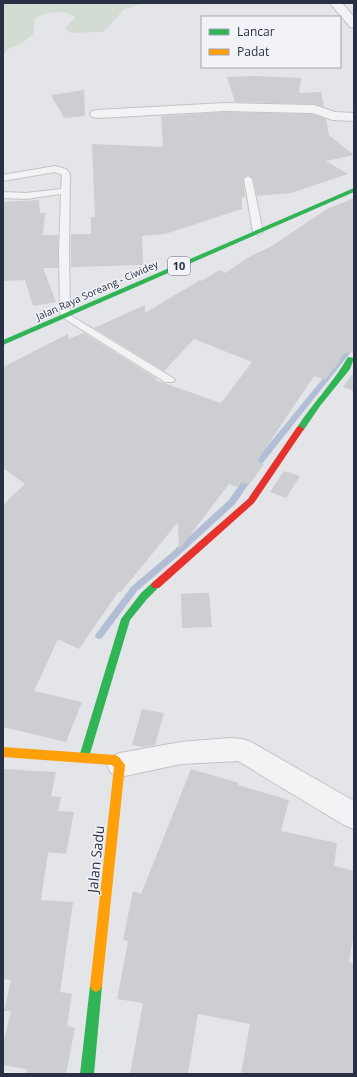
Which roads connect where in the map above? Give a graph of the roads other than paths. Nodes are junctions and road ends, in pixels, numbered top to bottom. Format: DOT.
graph roads {
  1 [pos="336,3"];
  2 [pos="354,24"];
  3 [pos="97,114"];
  4 [pos="354,117"];
  5 [pos="3,178"];
  6 [pos="248,179"];
  7 [pos="354,190"];
  8 [pos="66,191"];
  9 [pos="3,196"];
  10 [pos="258,232"];
  11 [pos="65,316"];
  12 [pos="3,343"];
  13 [pos="352,360"];
  14 [pos="169,380"];
  15 [pos="3,752"];
  16 [pos="84,757"];
  17 [pos="120,765"];
  18 [pos="354,816"];
  19 [pos="87,1074"];
  1 -- 2 [label="street"];
  3 -- 4 [label="street"];
  5 -- 8 [label="lane"];
  6 -- 10 [label="lane"];
  7 -- 10 [label="main road, Jalan Raya Soreang - Ciwidey / 10"];
  8 -- 9 [label="lane"];
  8 -- 11 [label="lane"];
  10 -- 11 [label="main road, Jalan Raya Soreang - Ciwidey / 10"];
  11 -- 12 [label="main road, Jalan Raya Soreang - Ciwidey / 10"];
  11 -- 14 [label="lane"];
  13 -- 16 [label="main road"];
  15 -- 16 [label="main road"];
  16 -- 17 [label="main road"];
  17 -- 18 [label="street"];
  17 -- 19 [label="main road, Jalan Sadu"];
}
